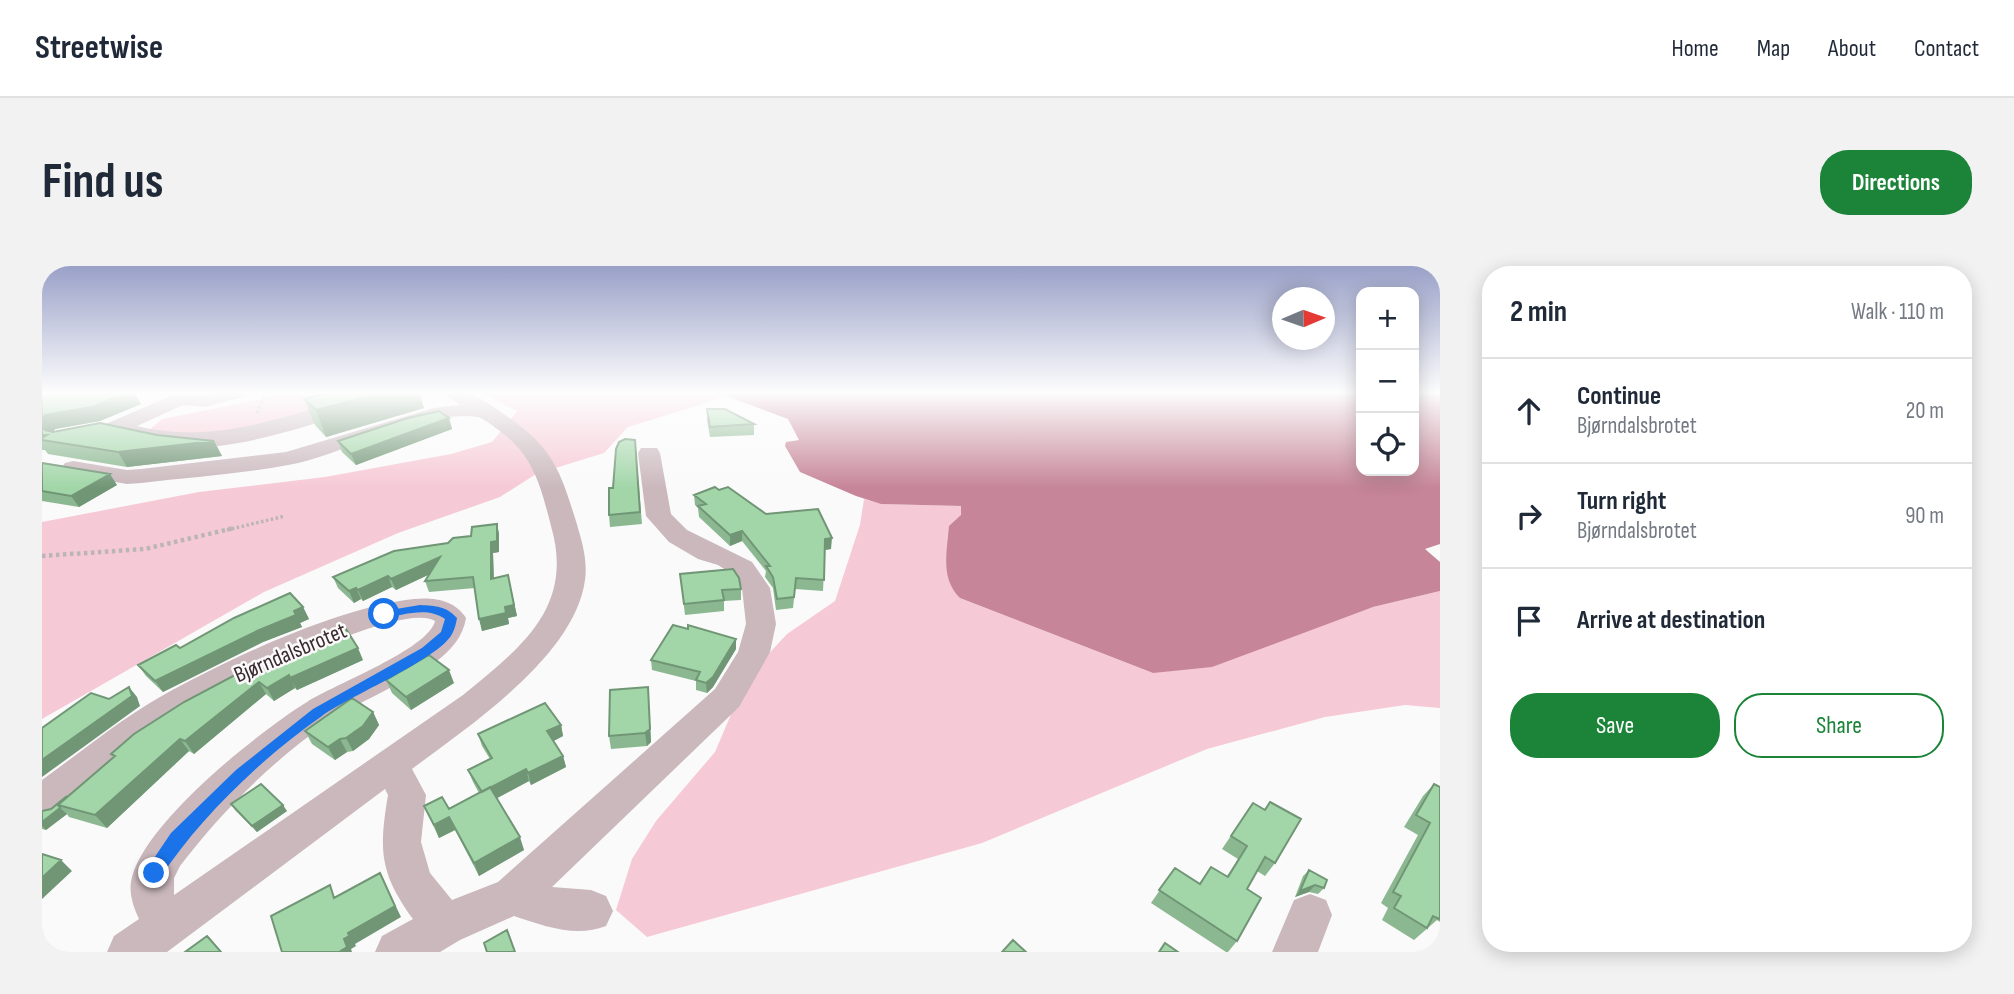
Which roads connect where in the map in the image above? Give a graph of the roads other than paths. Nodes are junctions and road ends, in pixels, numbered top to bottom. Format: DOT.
graph roads {
  1 [pos="121,424"];
  2 [pos="285,424"];
  3 [pos="399,424"];
  4 [pos="502,424"];
  5 [pos="649,453"];
  6 [pos="54,465"];
  7 [pos="390,763"];
  8 [pos="42,802"];
  9 [pos="513,897"];
  10 [pos="591,911"];
  11 [pos="444,925"];
  12 [pos="165,927"];
  13 [pos="130,952"];
  14 [pos="398,952"];
  1 -- 2 [label="street"];
  3 -- 6 [label="street"];
  4 -- 7 [label="street"];
  5 -- 9 [label="street"];
  7 -- 11 [label="street"];
  7 -- 12 [label="street"];
  8 -- 12 [label="street, Bjørndalsbrotet"];
  9 -- 10 [label="street"];
  9 -- 11 [label="street"];
  11 -- 14 [label="street"];
  12 -- 13 [label="street"];
}
